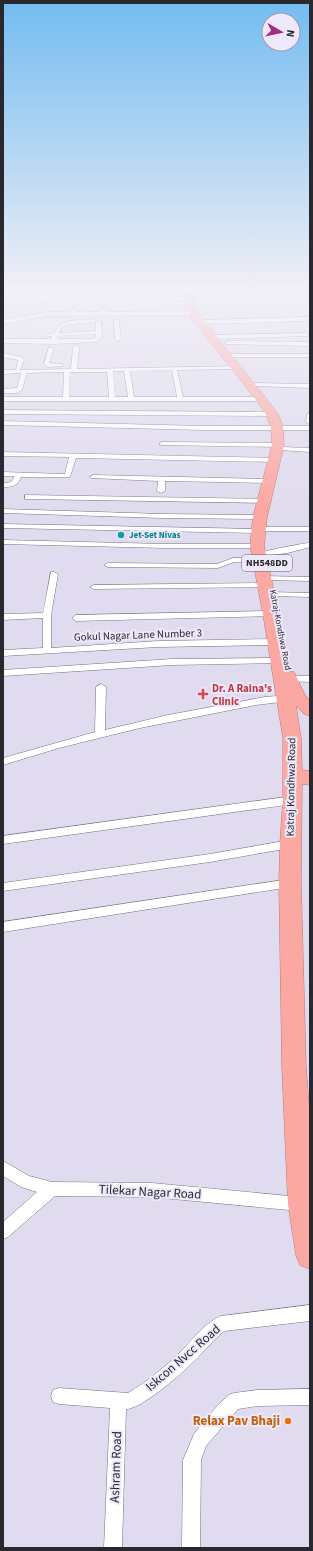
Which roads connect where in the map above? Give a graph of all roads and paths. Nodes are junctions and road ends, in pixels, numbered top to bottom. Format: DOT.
graph roads {
  1 [pos="21,360"];
  2 [pos="47,360"];
  3 [pos="75,360"];
  4 [pos="232,360"];
  5 [pos="232,360"];
  6 [pos="237,367"];
  7 [pos="74,368"];
  8 [pos="174,368"];
  9 [pos="110,370"];
  10 [pos="127,370"];
  11 [pos="21,371"];
  12 [pos="67,371"];
  13 [pos="3,372"];
  14 [pos="255,385"];
  15 [pos="310,386"];
  16 [pos="3,391"];
  17 [pos="3,399"];
  18 [pos="112,399"];
  19 [pos="131,399"];
  20 [pos="180,399"];
  21 [pos="261,399"];
  22 [pos="66,400"];
  23 [pos="3,412"];
  24 [pos="272,414"];
  25 [pos="310,414"];
  26 [pos="3,422"];
  27 [pos="309,425"];
  28 [pos="280,427"];
  29 [pos="162,444"];
  30 [pos="310,450"];
  31 [pos="278,452"];
  32 [pos="3,454"];
  33 [pos="73,456"];
  34 [pos="3,474"];
  35 [pos="18,474"];
  36 [pos="93,477"];
  37 [pos="162,479"];
  38 [pos="268,481"];
  39 [pos="3,485"];
  40 [pos="161,490"];
  41 [pos="28,497"];
  42 [pos="84,498"];
  43 [pos="3,511"];
  44 [pos="81,514"];
  45 [pos="3,526"];
  46 [pos="310,529"];
  47 [pos="3,542"];
  48 [pos="310,545"];
  49 [pos="264,552"];
  50 [pos="108,565"];
  51 [pos="54,574"];
  52 [pos="310,579"];
  53 [pos="94,587"];
  54 [pos="310,595"];
  55 [pos="271,614"];
  56 [pos="47,615"];
  57 [pos="3,617"];
  58 [pos="76,618"];
  59 [pos="47,651"];
  60 [pos="276,652"];
  61 [pos="3,653"];
  62 [pos="3,673"];
  63 [pos="289,679"];
  64 [pos="310,679"];
  65 [pos="101,687"];
  66 [pos="298,702"];
  67 [pos="100,733"];
  68 [pos="3,762"];
  69 [pos="301,777"];
  70 [pos="293,800"];
  71 [pos="3,840"];
  72 [pos="290,844"];
  73 [pos="290,883"];
  74 [pos="3,887"];
  75 [pos="3,927"];
  76 [pos="3,1168"];
  77 [pos="52,1190"];
  78 [pos="302,1204"];
  79 [pos="3,1232"];
  80 [pos="310,1255"];
  81 [pos="310,1313"];
  82 [pos="59,1396"];
  83 [pos="310,1397"];
  84 [pos="118,1401"];
  85 [pos="113,1540"];
  86 [pos="191,1548"];
  1 -- 11 [label="street"];
  2 -- 7 [label="street"];
  3 -- 7 [label="street"];
  4 -- 6 [label="highway, Katraj-Kondhwa Road / NH548DD"];
  5 -- 6 [label="highway, Katraj-Kondhwa Road / NH548DD"];
  6 -- 8 [label="street"];
  6 -- 14 [label="highway, Katraj-Kondhwa Road / NH548DD"];
  6 -- 21 [label="highway, Katraj-Kondhwa Road / NH548DD"];
  7 -- 9 [label="street"];
  7 -- 12 [label="street"];
  8 -- 10 [label="street"];
  8 -- 20 [label="street"];
  9 -- 10 [label="street"];
  9 -- 18 [label="street"];
  10 -- 19 [label="street"];
  11 -- 12 [label="street"];
  11 -- 13 [label="street"];
  11 -- 16 [label="street"];
  12 -- 22 [label="street"];
  14 -- 15 [label="street"];
  14 -- 28 [label="highway, Katraj-Kondhwa Road / NH548DD"];
  17 -- 22 [label="street"];
  18 -- 19 [label="street"];
  18 -- 22 [label="street"];
  19 -- 20 [label="street"];
  20 -- 21 [label="street"];
  21 -- 24 [label="highway, Katraj-Kondhwa Road / NH548DD"];
  23 -- 24 [label="street"];
  24 -- 28 [label="highway, Katraj-Kondhwa Road / NH548DD"];
  25 -- 27 [label="street"];
  26 -- 28 [label="street"];
  27 -- 28 [label="street"];
  28 -- 31 [label="highway, Katraj-Kondhwa Road / NH548DD"];
  29 -- 31 [label="street"];
  30 -- 31 [label="street"];
  31 -- 33 [label="street"];
  31 -- 38 [label="highway, Katraj Kondhwa Road / NH548DD"];
  31 -- 49 [label="highway, Katraj-Kondhwa Road / NH548DD"];
  32 -- 33 [label="street"];
  33 -- 35 [label="street"];
  34 -- 35 [label="street"];
  35 -- 39 [label="street"];
  36 -- 37 [label="street"];
  37 -- 38 [label="street"];
  37 -- 40 [label="street"];
  38 -- 49 [label="highway, Katraj Kondhwa Road / NH548DD"];
  41 -- 42 [label="street"];
  42 -- 44 [label="street"];
  42 -- 49 [label="street"];
  43 -- 44 [label="street"];
  44 -- 49 [label="street"];
  45 -- 49 [label="street"];
  46 -- 49 [label="street"];
  47 -- 49 [label="street"];
  48 -- 49 [label="street"];
  49 -- 50 [label="street"];
  49 -- 52 [label="street"];
  49 -- 53 [label="street"];
  49 -- 54 [label="street"];
  49 -- 55 [label="highway, Katraj Kondhwa Road / NH548DD"];
  49 -- 63 [label="highway, Katraj-Kondhwa Road / NH548DD"];
  51 -- 56 [label="street"];
  55 -- 58 [label="street"];
  55 -- 60 [label="highway, Katraj Kondhwa Road / NH548DD"];
  56 -- 57 [label="street"];
  56 -- 59 [label="street"];
  59 -- 60 [label="street, Gokul Nagar Lane Number 3"];
  59 -- 61 [label="street, Gokul Nagar Lane Number 3"];
  60 -- 62 [label="street"];
  60 -- 66 [label="highway, Katraj Kondhwa Road / NH548DD"];
  63 -- 64 [label="street"];
  63 -- 66 [label="highway, Katraj-Kondhwa Road / NH548DD"];
  65 -- 67 [label="street"];
  66 -- 67 [label="street"];
  66 -- 69 [label="highway, Katraj Kondhwa Road / NH548DD"];
  67 -- 68 [label="street"];
  69 -- 70 [label="highway, Katraj Kondhwa Road / NH548DD"];
  70 -- 71 [label="street"];
  70 -- 72 [label="highway, Katraj Kondhwa Road / NH548DD"];
  72 -- 73 [label="highway, Katraj Kondhwa Road / NH548DD"];
  72 -- 74 [label="street"];
  73 -- 75 [label="street"];
  73 -- 78 [label="highway, Katraj Kondhwa Road / NH548DD"];
  76 -- 77 [label="street, Tilekar Nagar Road"];
  77 -- 78 [label="street, Tilekar Nagar Road"];
  77 -- 79 [label="street"];
  78 -- 80 [label="highway, Katraj Kondhwa Road"];
  81 -- 84 [label="street, Iskcon Nvcc Road"];
  82 -- 84 [label="street, Iskcon Nvcc Road"];
  83 -- 86 [label="street"];
  84 -- 85 [label="street, Ashram Road"];
}
